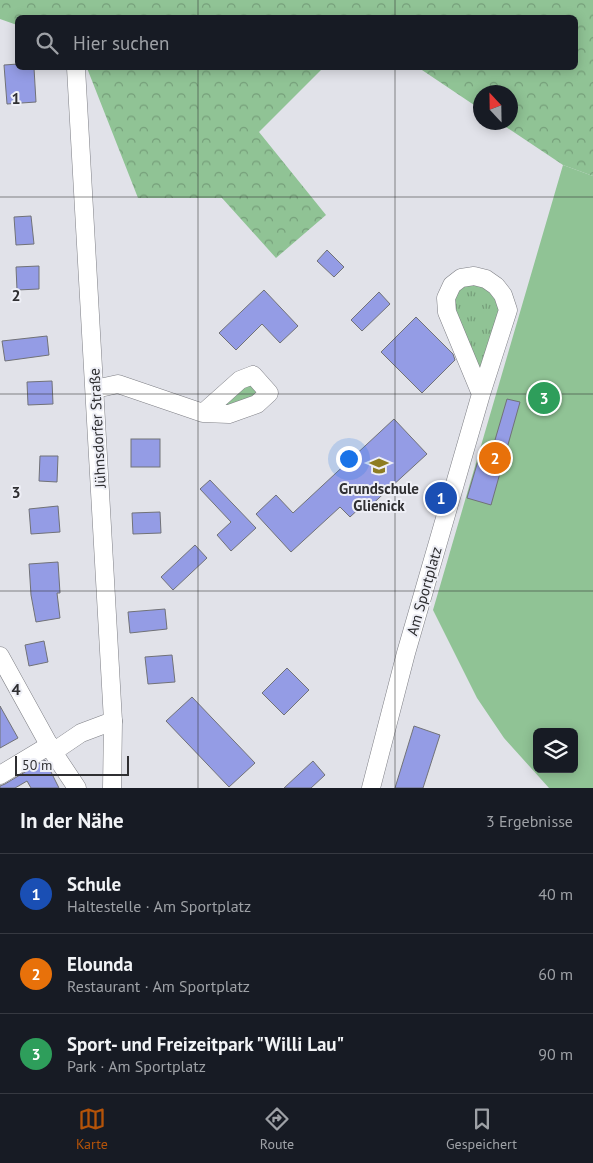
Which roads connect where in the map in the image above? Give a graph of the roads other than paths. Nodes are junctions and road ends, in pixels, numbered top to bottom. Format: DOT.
graph roads {
  1 [pos="76,70"];
  2 [pos="95,389"];
  3 [pos="481,394"];
  4 [pos="202,413"];
  5 [pos="0,656"];
  6 [pos="113,721"];
  7 [pos="52,748"];
  8 [pos="0,775"];
  9 [pos="78,788"];
  10 [pos="112,788"];
  11 [pos="371,788"];
  1 -- 2 [label="street, Jühnsdorfer Straße"];
  2 -- 4 [label="street"];
  2 -- 6 [label="street, Jühnsdorfer Straße"];
  3 -- 3 [label="street, Am Sportplatz"];
  3 -- 11 [label="street, Am Sportplatz"];
  5 -- 7 [label="street"];
  6 -- 7 [label="street"];
  6 -- 10 [label="street, Jühnsdorfer Straße"];
  7 -- 8 [label="street"];
  7 -- 9 [label="street"];
}
